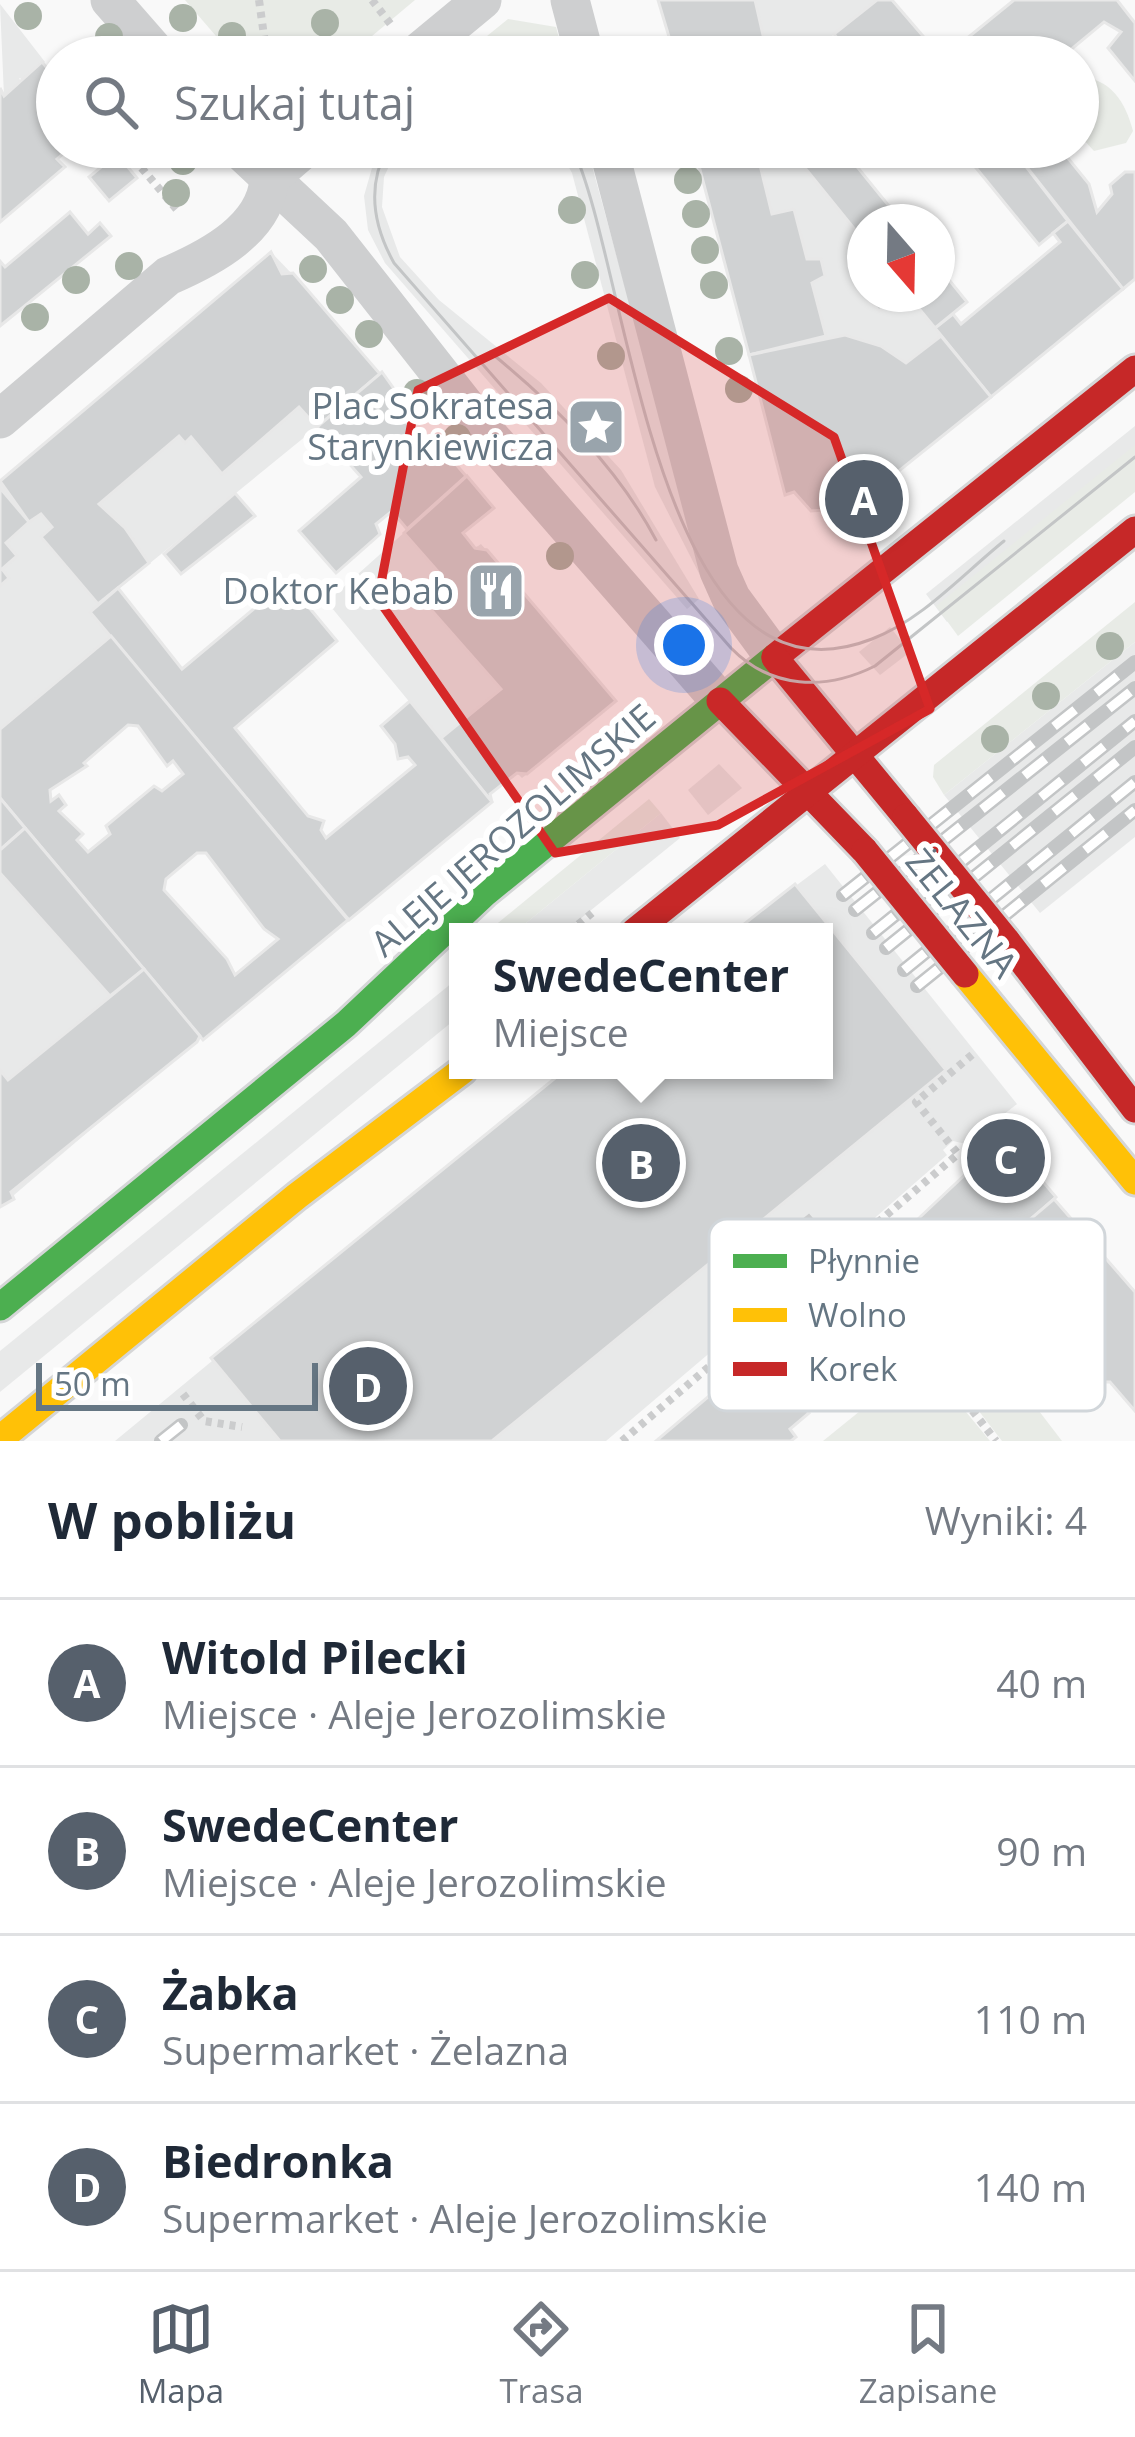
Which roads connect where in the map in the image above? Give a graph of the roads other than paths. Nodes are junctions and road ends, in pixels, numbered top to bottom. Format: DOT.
graph roads {
  1 [pos="110,0"];
  2 [pos="482,0"];
  3 [pos="570,0"];
  4 [pos="142,36"];
  5 [pos="414,36"];
  6 [pos="579,36"];
  7 [pos="258,168"];
  8 [pos="282,168"];
  9 [pos="613,168"];
  10 [pos="269,179"];
  11 [pos="1135,369"];
  12 [pos="0,419"];
  13 [pos="1135,530"];
  14 [pos="775,658"];
  15 [pos="720,701"];
  16 [pos="855,755"];
  17 [pos="810,792"];
  18 [pos="453,923"];
  19 [pos="645,923"];
  20 [pos="449,927"];
  21 [pos="451,1079"];
  22 [pos="1135,1109"];
  23 [pos="1135,1181"];
  24 [pos="0,1306"];
  25 [pos="0,1438"];
  1 -- 4 [label="street"];
  2 -- 5 [label="street"];
  3 -- 6 [label="street"];
  7 -- 10 [label="street"];
  8 -- 10 [label="street"];
  9 -- 14 [label="street"];
  10 -- 12 [label="street"];
  10 -- 15 [label="street"];
  11 -- 14 [label="main road, ALEJE JEROZOLIMSKIE"];
  13 -- 16 [label="main road"];
  14 -- 15 [label="main road, ALEJE JEROZOLIMSKIE"];
  14 -- 16 [label="main road, ŻELAZNA"];
  15 -- 17 [label="main road, ŻELAZNA"];
  15 -- 18 [label="main road, ALEJE JEROZOLIMSKIE"];
  16 -- 17 [label="main road"];
  16 -- 22 [label="main road, ŻELAZNA, bridge"];
  17 -- 19 [label="main road"];
  17 -- 23 [label="main road, ŻELAZNA, bridge"];
  20 -- 24 [label="main road, ALEJE JEROZOLIMSKIE"];
  21 -- 25 [label="main road"];
}
